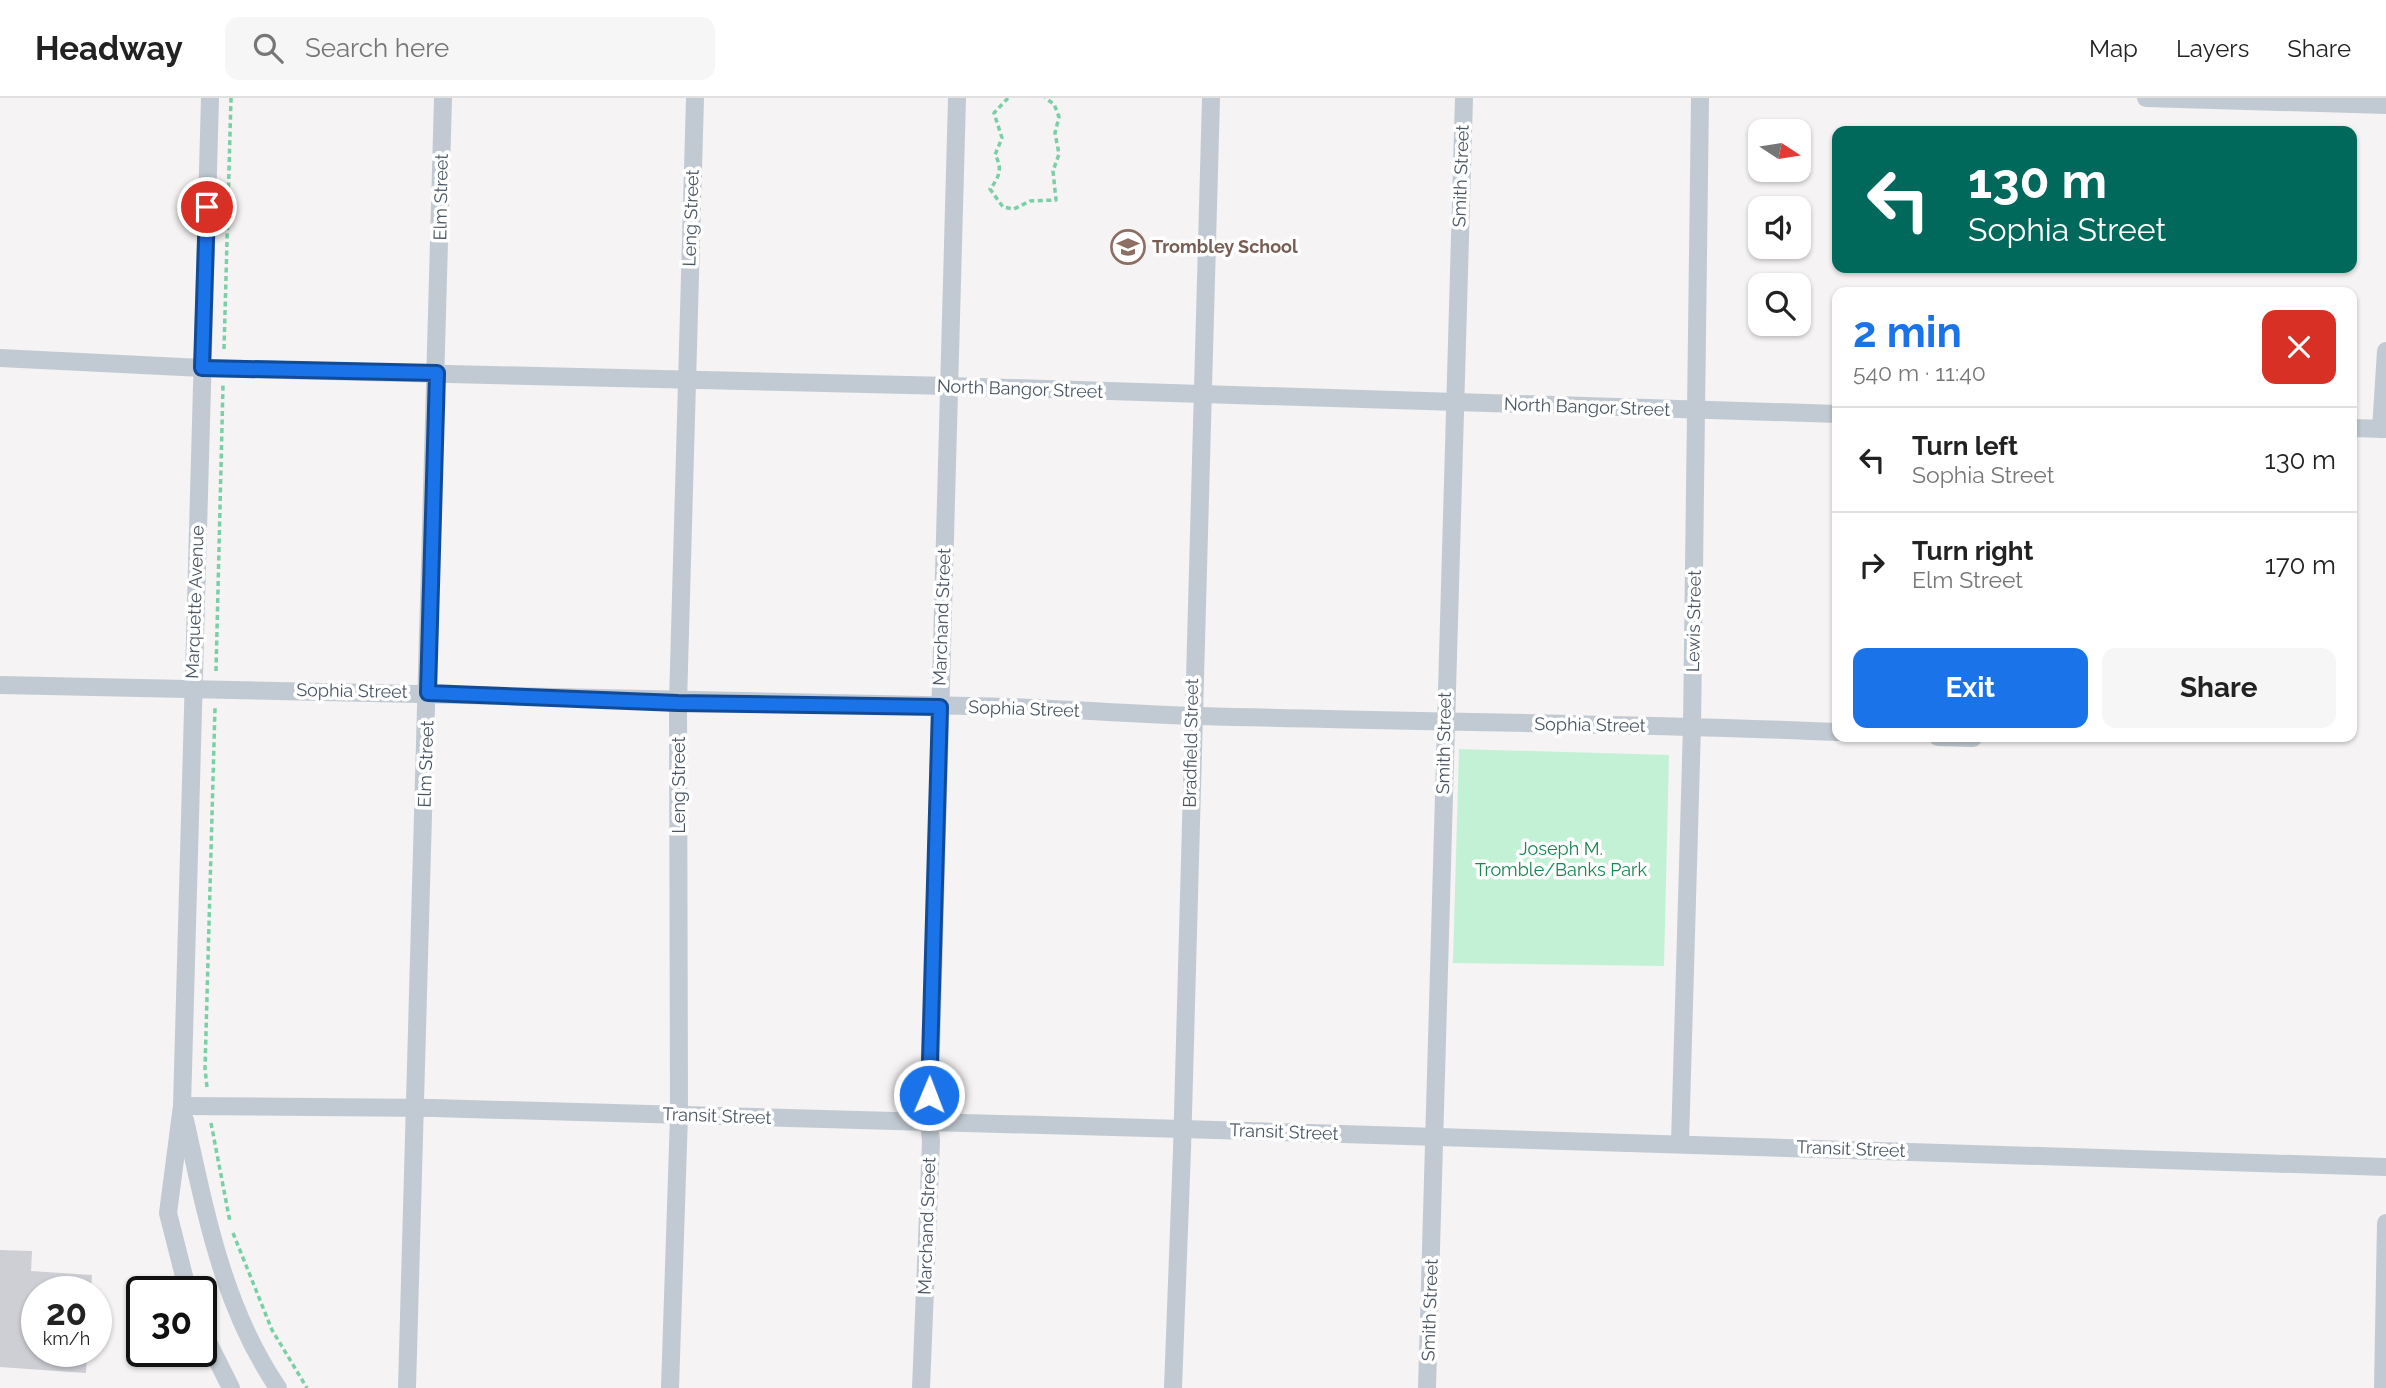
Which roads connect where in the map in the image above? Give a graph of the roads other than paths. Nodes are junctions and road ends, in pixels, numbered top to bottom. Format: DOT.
graph roads {
  1 [pos="210,98"];
  2 [pos="443,98"];
  3 [pos="695,98"];
  4 [pos="957,98"];
  5 [pos="1211,98"];
  6 [pos="1464,98"];
  7 [pos="1700,98"];
  8 [pos="2146,98"];
  9 [pos="2386,105"];
  10 [pos="2386,351"];
  11 [pos="0,358"];
  12 [pos="202,368"];
  13 [pos="437,373"];
  14 [pos="686,380"];
  15 [pos="949,386"];
  16 [pos="1201,395"];
  17 [pos="1455,404"];
  18 [pos="1697,410"];
  19 [pos="1832,414"];
  20 [pos="2357,428"];
  21 [pos="2384,429"];
  22 [pos="0,685"];
  23 [pos="192,689"];
  24 [pos="428,693"];
  25 [pos="678,703"];
  26 [pos="940,707"];
  27 [pos="1192,716"];
  28 [pos="1445,722"];
  29 [pos="1692,726"];
  30 [pos="1832,732"];
  31 [pos="182,1106"];
  32 [pos="415,1108"];
  33 [pos="679,1115"];
  34 [pos="929,1123"];
  35 [pos="1183,1129"];
  36 [pos="1436,1137"];
  37 [pos="1679,1143"];
  38 [pos="2386,1167"];
  39 [pos="2386,1223"];
  40 [pos="184,1276"];
  41 [pos="217,1361"];
  42 [pos="275,1387"];
  43 [pos="230,1388"];
  44 [pos="407,1388"];
  45 [pos="670,1388"];
  46 [pos="921,1388"];
  47 [pos="1173,1388"];
  48 [pos="1427,1388"];
  49 [pos="2383,1388"];
  1 -- 12 [label="street, Marquette Avenue"];
  2 -- 13 [label="street, Elm Street"];
  3 -- 14 [label="street, Leng Street"];
  4 -- 15 [label="street, Marchand Street"];
  5 -- 16 [label="street, Bradfield Street"];
  6 -- 17 [label="street, Smith Street"];
  7 -- 18 [label="street, Lewis Street"];
  8 -- 9 [label="street"];
  10 -- 21 [label="street"];
  11 -- 12 [label="street, North Bangor Street"];
  12 -- 13 [label="street, North Bangor Street"];
  12 -- 23 [label="street, Marquette Avenue"];
  13 -- 14 [label="street, North Bangor Street"];
  13 -- 24 [label="street, Elm Street"];
  14 -- 15 [label="street, North Bangor Street"];
  14 -- 25 [label="street, Leng Street"];
  15 -- 16 [label="street, North Bangor Street"];
  15 -- 26 [label="street, Marchand Street"];
  16 -- 17 [label="street, North Bangor Street"];
  16 -- 27 [label="street, Bradfield Street"];
  17 -- 18 [label="street, North Bangor Street"];
  17 -- 28 [label="street, Smith Street"];
  18 -- 19 [label="street, North Bangor Street"];
  18 -- 29 [label="street, Lewis Street"];
  20 -- 21 [label="street"];
  22 -- 23 [label="street, Sophia Street"];
  23 -- 24 [label="street, Sophia Street"];
  23 -- 31 [label="street, Marquette Avenue"];
  24 -- 25 [label="street, Sophia Street"];
  24 -- 32 [label="street, Elm Street"];
  25 -- 26 [label="street, Sophia Street"];
  25 -- 33 [label="street, Leng Street"];
  26 -- 27 [label="street, Sophia Street"];
  26 -- 34 [label="street, Marchand Street"];
  27 -- 28 [label="street, Sophia Street"];
  27 -- 35 [label="street, Bradfield Street"];
  28 -- 29 [label="street, Sophia Street"];
  28 -- 36 [label="street, Smith Street"];
  29 -- 30 [label="street, Sophia Street"];
  29 -- 37 [label="street, Lewis Street"];
  31 -- 32 [label="street, Transit Street"];
  31 -- 40 [label="street, Marquette Avenue"];
  31 -- 42 [label="street, Marquette Avenue"];
  32 -- 33 [label="street, Transit Street"];
  32 -- 44 [label="street, Elm Street"];
  33 -- 34 [label="street, Transit Street"];
  33 -- 45 [label="street, Leng Street"];
  34 -- 35 [label="street, Transit Street"];
  34 -- 46 [label="street, Marchand Street"];
  35 -- 36 [label="street, Transit Street"];
  35 -- 47 [label="street, Bradfield Street"];
  36 -- 37 [label="street, Transit Street"];
  36 -- 48 [label="street, Smith Street"];
  37 -- 38 [label="street, Transit Street"];
  39 -- 49 [label="street"];
  41 -- 43 [label="street"];
}
